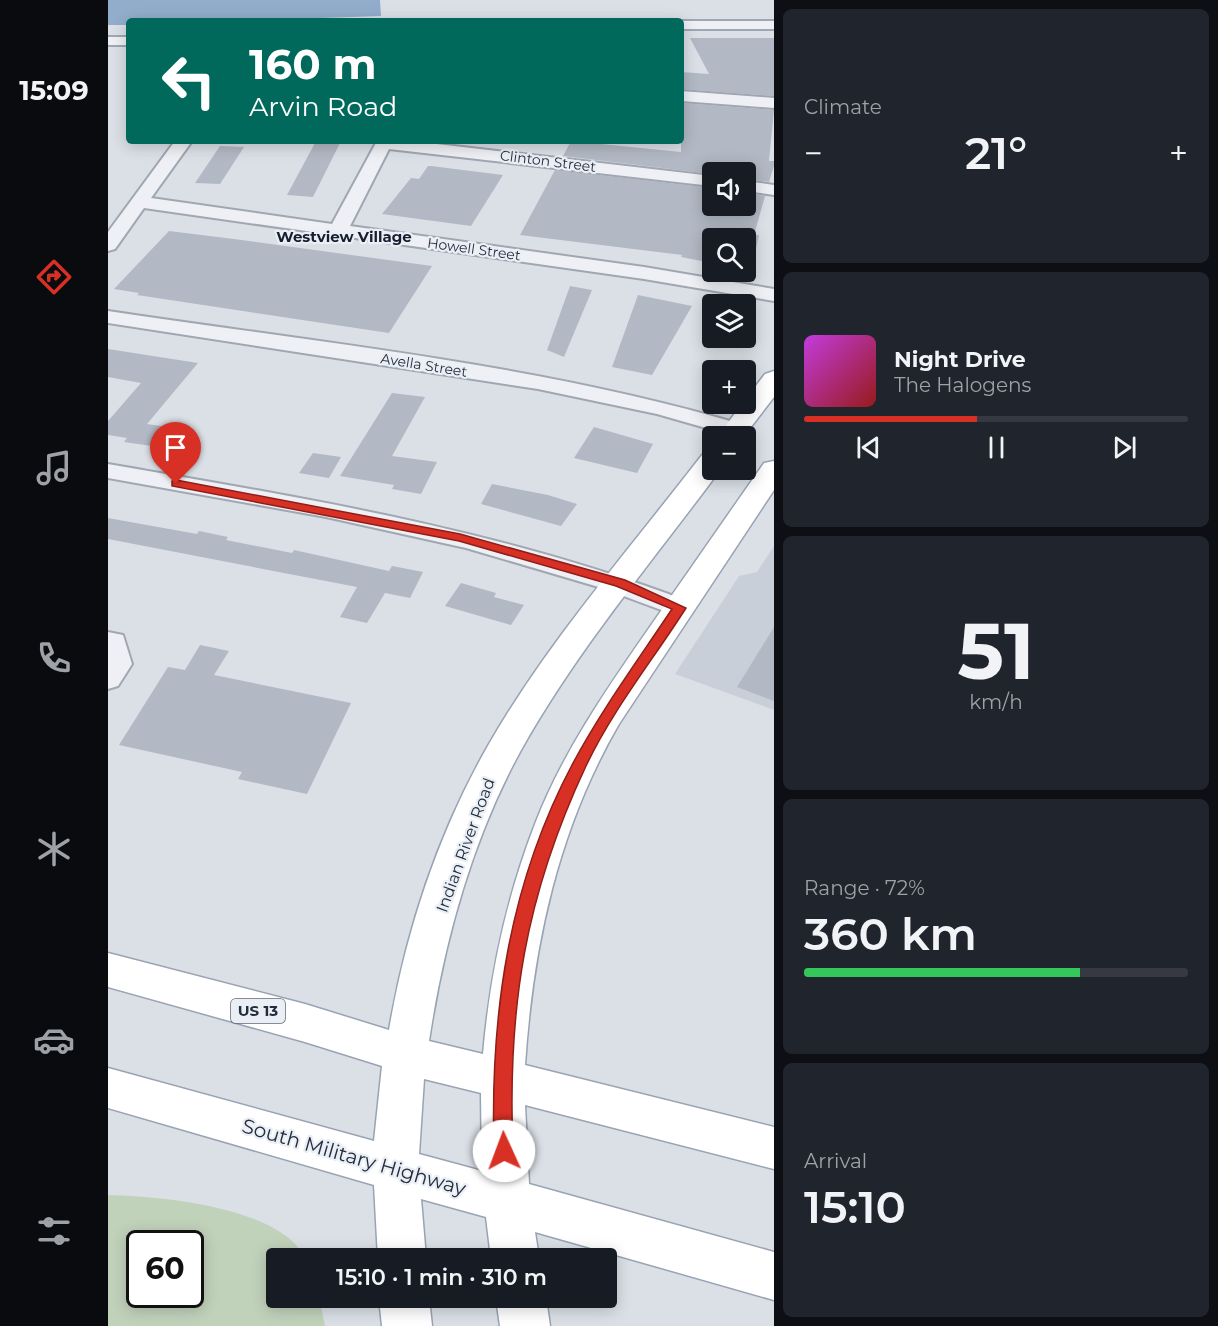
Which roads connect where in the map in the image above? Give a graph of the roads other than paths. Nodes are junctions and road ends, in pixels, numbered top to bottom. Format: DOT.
graph roads {
  1 [pos="684,25"];
  2 [pos="774,25"];
  3 [pos="108,41"];
  4 [pos="126,41"];
  5 [pos="684,96"];
  6 [pos="774,103"];
  7 [pos="181,144"];
  8 [pos="383,144"];
  9 [pos="401,144"];
  10 [pos="702,180"];
  11 [pos="756,187"];
  12 [pos="774,190"];
  13 [pos="139,202"];
  14 [pos="338,230"];
  15 [pos="108,245"];
  16 [pos="774,296"];
  17 [pos="108,317"];
  18 [pos="774,380"];
  19 [pos="714,426"];
  20 [pos="739,426"];
  21 [pos="774,469"];
  22 [pos="108,471"];
  23 [pos="702,474"];
  24 [pos="621,583"];
  25 [pos="680,608"];
  26 [pos="108,641"];
  27 [pos="108,679"];
  28 [pos="108,970"];
  29 [pos="407,1055"];
  30 [pos="501,1080"];
  31 [pos="108,1088"];
  32 [pos="774,1148"];
  33 [pos="397,1170"];
  34 [pos="505,1198"];
  35 [pos="401,1248"];
  36 [pos="513,1248"];
  37 [pos="774,1276"];
  38 [pos="405,1308"];
  39 [pos="522,1308"];
  40 [pos="407,1326"];
  41 [pos="525,1326"];
  1 -- 2 [label="street"];
  3 -- 4 [label="street"];
  5 -- 6 [label="street"];
  7 -- 13 [label="street"];
  8 -- 14 [label="street"];
  9 -- 10 [label="street, Clinton Street"];
  11 -- 12 [label="street"];
  13 -- 14 [label="street, Howell Street"];
  13 -- 15 [label="street"];
  14 -- 16 [label="street, Howell Street"];
  17 -- 19 [label="street, Avella Street"];
  18 -- 20 [label="main road"];
  21 -- 25 [label="main road"];
  22 -- 24 [label="street"];
  23 -- 24 [label="main road, Indian River Road"];
  24 -- 25 [label="street"];
  24 -- 29 [label="main road, Indian River Road"];
  25 -- 30 [label="main road"];
  26 -- 27 [label="street"];
  28 -- 29 [label="main road, US 13"];
  29 -- 30 [label="main road, US 13"];
  29 -- 33 [label="main road, Indian River Road"];
  30 -- 32 [label="main road, US 13"];
  30 -- 34 [label="main road"];
  31 -- 33 [label="main road, South Military Highway"];
  33 -- 34 [label="main road, South Military Highway"];
  33 -- 35 [label="main road, Indian River Road"];
  34 -- 36 [label="main road"];
  34 -- 37 [label="main road, South Military Highway"];
  38 -- 40 [label="main road"];
  39 -- 41 [label="main road"];
}
